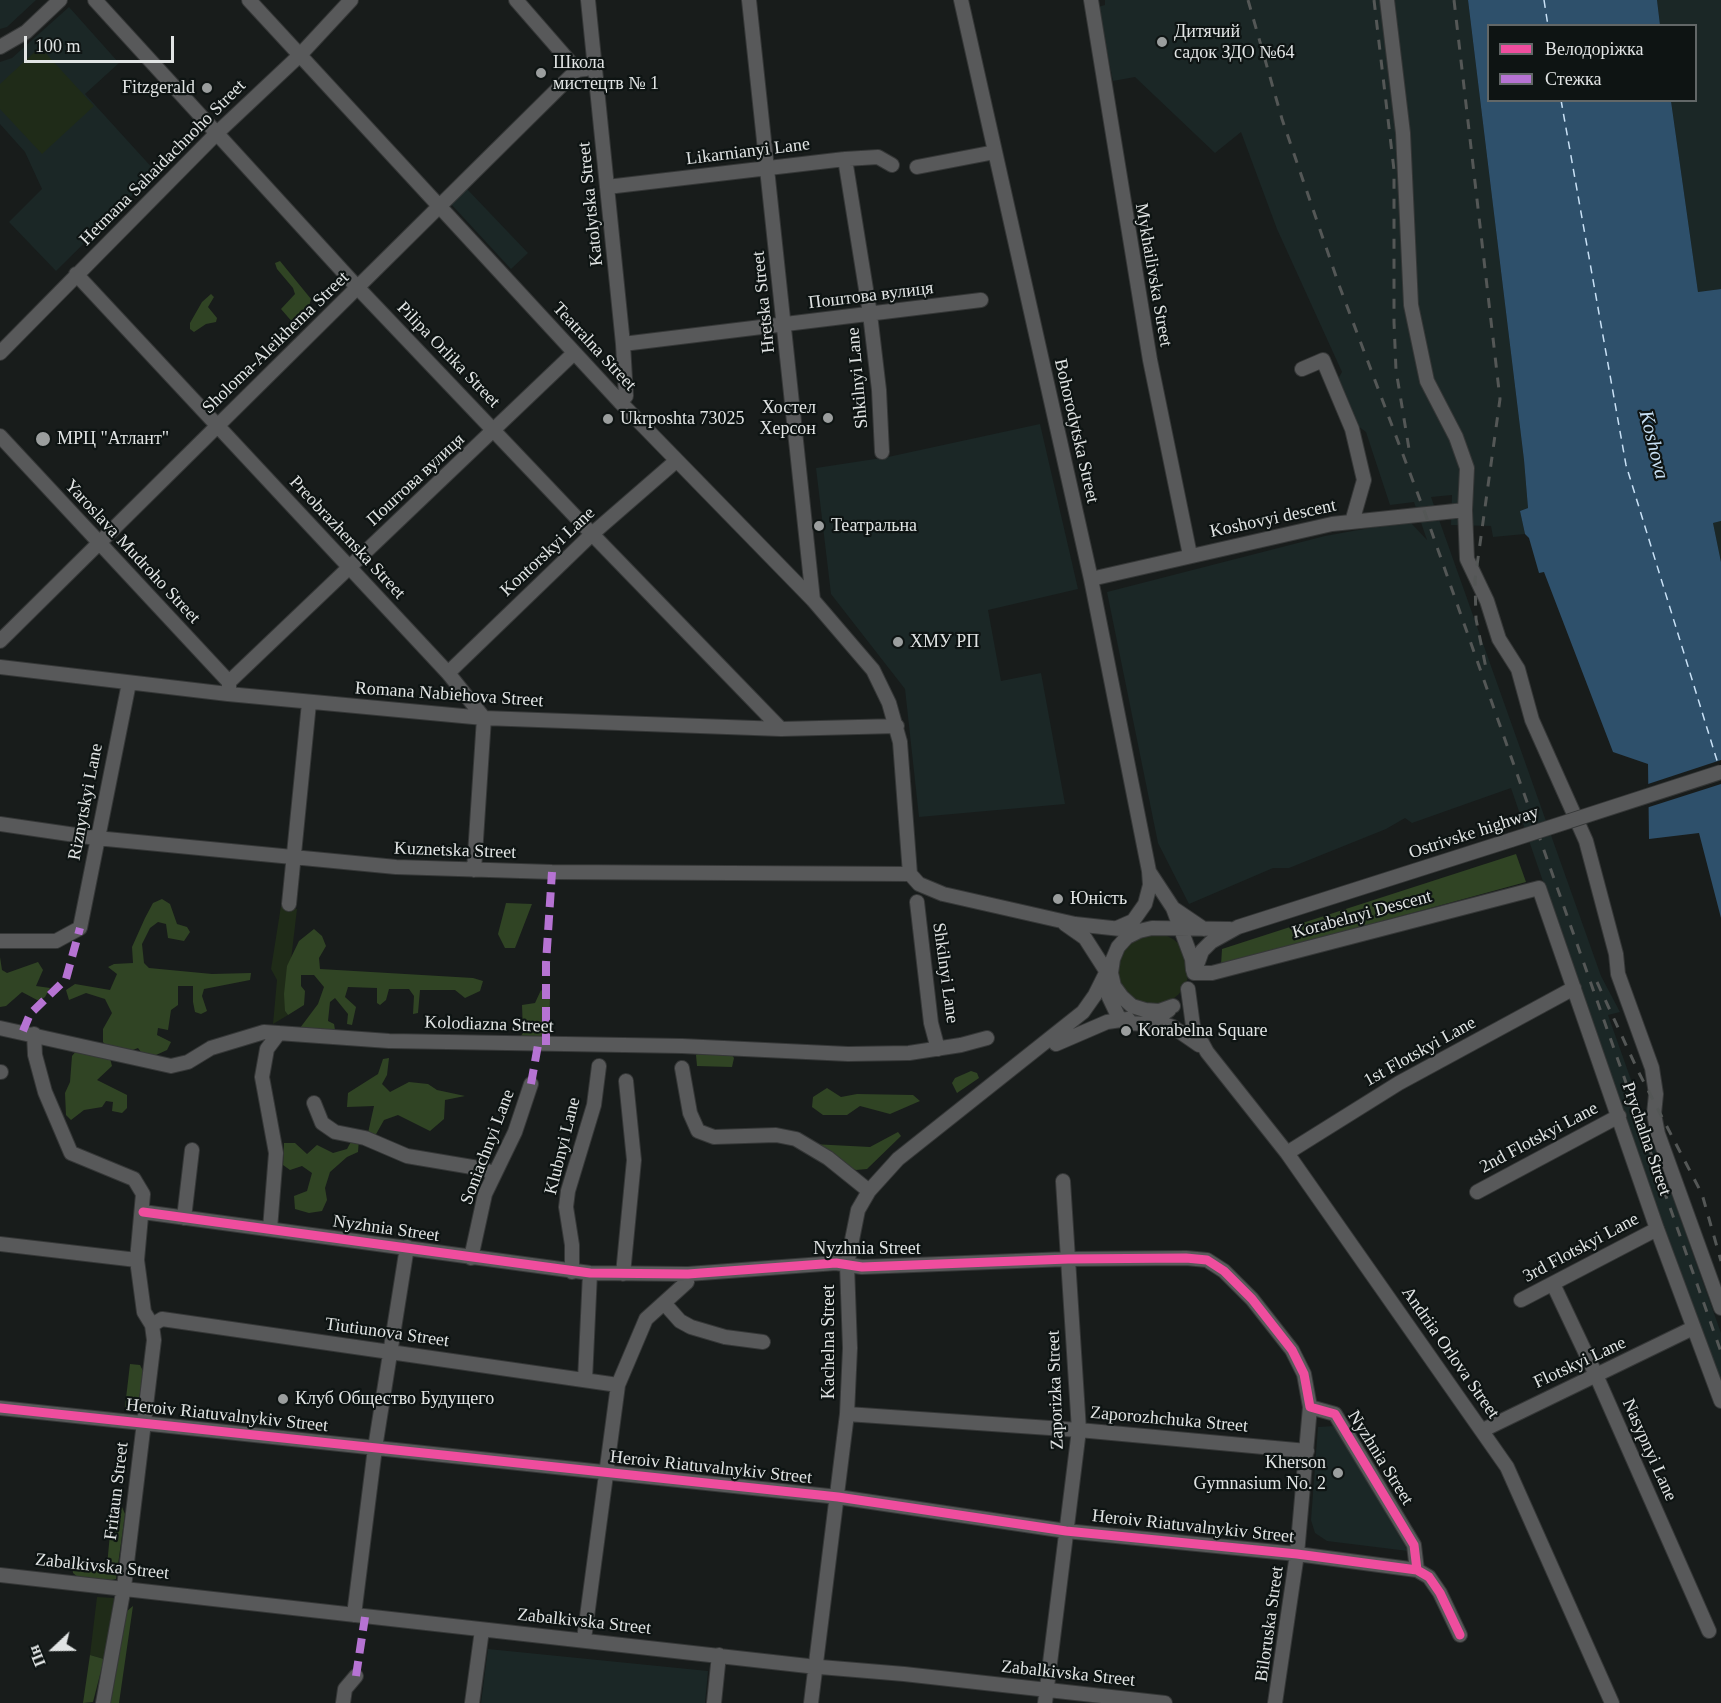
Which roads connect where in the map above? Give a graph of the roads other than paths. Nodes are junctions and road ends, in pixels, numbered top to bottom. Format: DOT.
graph roads {
  1 [pos="60,0"];
  2 [pos="95,0"];
  3 [pos="249,0"];
  4 [pos="351,0"];
  5 [pos="516,0"];
  6 [pos="588,0"];
  7 [pos="749,0"];
  8 [pos="961,0"];
  9 [pos="1091,0"];
  10 [pos="1387,0"];
  11 [pos="0,47"];
  12 [pos="300,54"];
  13 [pos="594,69"];
  14 [pos="577,70"];
  15 [pos="217,133"];
  16 [pos="995,152"];
  17 [pos="845,159"];
  18 [pos="892,165"];
  19 [pos="917,167"];
  20 [pos="768,169"];
  21 [pos="607,187"];
  22 [pos="441,207"];
  23 [pos="76,274"];
  24 [pos="358,288"];
  25 [pos="981,300"];
  26 [pos="870,314"];
  27 [pos="785,325"];
  28 [pos="623,344"];
  29 [pos="574,352"];
  30 [pos="0,353"];
  31 [pos="1302,369"];
  32 [pos="620,402"];
  33 [pos="219,424"];
  34 [pos="495,430"];
  35 [pos="0,436"];
  36 [pos="882,452"];
  37 [pos="676,461"];
  38 [pos="1465,510"];
  39 [pos="1352,522"];
  40 [pos="592,534"];
  41 [pos="99,545"];
  42 [pos="1190,555"];
  43 [pos="350,567"];
  44 [pos="1091,579"];
  45 [pos="813,600"];
  46 [pos="0,641"];
  47 [pos="0,667"];
  48 [pos="448,673"];
  49 [pos="129,683"];
  50 [pos="229,688"];
  51 [pos="309,703"];
  52 [pos="484,718"];
  53 [pos="897,726"];
  54 [pos="781,729"];
  55 [pos="1721,772"];
  56 [pos="0,824"];
  57 [pos="96,838"];
  58 [pos="295,859"];
  59 [pos="474,870"];
  60 [pos="1149,871"];
  61 [pos="910,874"];
  62 [pos="1539,888"];
  63 [pos="1149,895"];
  64 [pos="917,902"];
  65 [pos="289,904"];
  66 [pos="1173,908"];
  67 [pos="1061,921"];
  68 [pos="1238,927"];
  69 [pos="1117,928"];
  70 [pos="1204,929"];
  71 [pos="1180,930"];
  72 [pos="1139,931"];
  73 [pos="1165,931"];
  74 [pos="0,941"];
  75 [pos="1187,946"];
  76 [pos="1098,954"];
  77 [pos="1110,965"];
  78 [pos="1194,973"];
  79 [pos="1100,988"];
  80 [pos="1574,988"];
  81 [pos="1188,989"];
  82 [pos="1145,1015"];
  83 [pos="1121,1020"];
  84 [pos="0,1028"];
  85 [pos="279,1033"];
  86 [pos="34,1034"];
  87 [pos="987,1038"];
  88 [pos="938,1049"];
  89 [pos="1207,1052"];
  90 [pos="1029,1058"];
  91 [pos="599,1066"];
  92 [pos="682,1068"];
  93 [pos="626,1081"];
  94 [pos="531,1084"];
  95 [pos="314,1103"];
  96 [pos="1619,1116"];
  97 [pos="192,1150"];
  98 [pos="1287,1153"];
  99 [pos="493,1174"];
  100 [pos="1063,1181"];
  101 [pos="868,1191"];
  102 [pos="1477,1192"];
  103 [pos="143,1212"];
  104 [pos="184,1218"];
  105 [pos="1657,1229"];
  106 [pos="270,1230"];
  107 [pos="0,1244"];
  108 [pos="407,1247"];
  109 [pos="471,1258"];
  110 [pos="1068,1259"];
  111 [pos="137,1260"];
  112 [pos="847,1265"];
  113 [pos="572,1272"];
  114 [pos="590,1273"];
  115 [pos="623,1274"];
  116 [pos="688,1274"];
  117 [pos="1553,1284"];
  118 [pos="1521,1300"];
  119 [pos="664,1303"];
  120 [pos="1721,1308"];
  121 [pos="152,1324"];
  122 [pos="1693,1328"];
  123 [pos="763,1342"];
  124 [pos="391,1352"];
  125 [pos="1596,1375"];
  126 [pos="585,1380"];
  127 [pos="618,1385"];
  128 [pos="1721,1401"];
  129 [pos="1310,1407"];
  130 [pos="0,1408"];
  131 [pos="848,1414"];
  132 [pos="143,1424"];
  133 [pos="1079,1430"];
  134 [pos="1483,1430"];
  135 [pos="375,1448"];
  136 [pos="1307,1451"];
  137 [pos="608,1474"];
  138 [pos="838,1497"];
  139 [pos="1066,1531"];
  140 [pos="1297,1554"];
  141 [pos="1417,1570"];
  142 [pos="0,1575"];
  143 [pos="124,1587"];
  144 [pos="354,1615"];
  145 [pos="482,1630"];
  146 [pos="1709,1631"];
  147 [pos="1460,1635"];
  148 [pos="584,1639"];
  149 [pos="719,1655"];
  150 [pos="816,1666"];
  151 [pos="356,1676"];
  152 [pos="1046,1696"];
  153 [pos="103,1703"];
  154 [pos="343,1703"];
  155 [pos="472,1703"];
  156 [pos="714,1703"];
  157 [pos="811,1703"];
  158 [pos="1165,1703"];
  159 [pos="1275,1703"];
  160 [pos="1612,1703"];
  1 -- 11 [label="street"];
  2 -- 15 [label="street, Pilipa Orlika Street"];
  3 -- 12 [label="street, Teatralna Street"];
  4 -- 12 [label="street, Hetmana Sahaidachnoho Street"];
  5 -- 14 [label="street"];
  6 -- 13 [label="street, Katolytska Street"];
  7 -- 20 [label="street, Hretska Street"];
  8 -- 16 [label="street, Bohorodytska Street"];
  9 -- 42 [label="street, Mykhailivska Street"];
  10 -- 38 [label="street"];
  12 -- 15 [label="street, Hetmana Sahaidachnoho Street"];
  12 -- 22 [label="street, Teatralna Street"];
  13 -- 14 [label="street"];
  13 -- 21 [label="street, Katolytska Street"];
  14 -- 22 [label="street, Sholoma-Aleikhema Street"];
  15 -- 23 [label="street, Hetmana Sahaidachnoho Street"];
  15 -- 24 [label="street, Pilipa Orlika Street"];
  16 -- 19 [label="street"];
  16 -- 44 [label="street, Bohorodytska Street"];
  17 -- 18 [label="street, Likarnianyi Lane"];
  17 -- 20 [label="street, Likarnianyi Lane"];
  17 -- 26 [label="street, Shkilnyi Lane"];
  20 -- 21 [label="street, Likarnianyi Lane"];
  20 -- 27 [label="street, Hretska Street"];
  21 -- 28 [label="street, Katolytska Street"];
  22 -- 24 [label="street, Sholoma-Aleikhema Street"];
  22 -- 29 [label="street, Teatralna Street"];
  23 -- 30 [label="street, Hetmana Sahaidachnoho Street"];
  23 -- 33 [label="street, Preobrazhenska Street"];
  24 -- 33 [label="street, Sholoma-Aleikhema Street"];
  24 -- 34 [label="street, Pilipa Orlika Street"];
  25 -- 26 [label="street, Поштова вулиця"];
  26 -- 27 [label="street, Поштова вулиця"];
  26 -- 36 [label="street, Shkilnyi Lane"];
  27 -- 28 [label="street, Поштова вулиця"];
  27 -- 45 [label="street, Hretska Street"];
  28 -- 32 [label="street, Katolytska Street"];
  29 -- 32 [label="street, Teatralna Street"];
  29 -- 34 [label="street, Поштова вулиця"];
  31 -- 39 [label="street"];
  32 -- 37 [label="street, Teatralna Street"];
  33 -- 41 [label="street, Sholoma-Aleikhema Street"];
  33 -- 43 [label="street, Preobrazhenska Street"];
  34 -- 40 [label="street, Pilipa Orlika Street"];
  34 -- 43 [label="street, Поштова вулиця"];
  35 -- 41 [label="street, Yaroslava Mudroho Street"];
  37 -- 40 [label="street, Kontorskyi Lane"];
  37 -- 45 [label="street, Teatralna Street"];
  38 -- 39 [label="street, Koshovyi descent"];
  38 -- 120 [label="street"];
  39 -- 42 [label="street, Koshovyi descent"];
  40 -- 48 [label="street, Kontorskyi Lane"];
  40 -- 54 [label="street, Pilipa Orlika Street"];
  41 -- 46 [label="street, Sholoma-Aleikhema Street"];
  41 -- 50 [label="street, Yaroslava Mudroho Street"];
  42 -- 44 [label="street, Koshovyi descent"];
  43 -- 48 [label="street, Preobrazhenska Street"];
  43 -- 50 [label="street, Поштова вулиця"];
  44 -- 60 [label="street, Bohorodytska Street"];
  45 -- 53 [label="street, Teatralna Street"];
  47 -- 49 [label="street, Romana Nabiehova Street"];
  48 -- 52 [label="street, Preobrazhenska Street"];
  49 -- 50 [label="street, Romana Nabiehova Street"];
  49 -- 57 [label="street, Riznytskyi Lane"];
  50 -- 51 [label="street, Romana Nabiehova Street"];
  51 -- 52 [label="street, Romana Nabiehova Street"];
  51 -- 58 [label="street"];
  52 -- 54 [label="street, Romana Nabiehova Street"];
  52 -- 59 [label="street"];
  53 -- 54 [label="street, Romana Nabiehova Street"];
  53 -- 61 [label="street"];
  55 -- 68 [label="street, Ostrivske highway, bridge"];
  56 -- 57 [label="street, Kuznetska Street"];
  57 -- 58 [label="street, Kuznetska Street"];
  57 -- 74 [label="street, Riznytskyi Lane"];
  58 -- 59 [label="street, Kuznetska Street"];
  58 -- 65 [label="street"];
  59 -- 61 [label="street, Kuznetska Street"];
  60 -- 63 [label="street, Bohorodytska Street"];
  60 -- 66 [label="street, Bohorodytska Street"];
  61 -- 67 [label="street"];
  62 -- 78 [label="street, Korabelnyi Descent"];
  62 -- 80 [label="street, Prychalna Street"];
  63 -- 69 [label="street"];
  63 -- 72 [label="street, Bohorodytska Street"];
  64 -- 88 [label="street, Shkilnyi Lane"];
  66 -- 70 [label="street, Bohorodytska Street"];
  66 -- 71 [label="street, Bohorodytska Street"];
  67 -- 69 [label="street"];
  67 -- 76 [label="street"];
  68 -- 70 [label="street, Ostrivske highway"];
  68 -- 78 [label="street, Ostrivske highway"];
  69 -- 72 [label="street"];
  70 -- 71 [label="street, Ostrivske highway"];
  71 -- 73 [label="street, Ostrivske highway"];
  71 -- 75 [label="street, Bohorodytska Street"];
  72 -- 73 [label="street"];
  72 -- 77 [label="street"];
  73 -- 75 [label="street"];
  75 -- 78 [label="street"];
  76 -- 77 [label="street"];
  76 -- 79 [label="street"];
  77 -- 79 [label="street, Kachelna Street"];
  77 -- 82 [label="street"];
  77 -- 83 [label="street"];
  78 -- 81 [label="street"];
  79 -- 90 [label="street, Kachelna Street"];
  80 -- 96 [label="street, Prychalna Street"];
  80 -- 98 [label="street, 1st Flotskyi Lane"];
  81 -- 82 [label="street"];
  81 -- 89 [label="street, Andriia Orlova Street"];
  82 -- 83 [label="street, Kachelna Street"];
  82 -- 89 [label="street, Andriia Orlova Street"];
  83 -- 90 [label="street, Kachelna Street"];
  84 -- 86 [label="street, Kolodiazna Street"];
  85 -- 86 [label="street, Kolodiazna Street"];
  85 -- 88 [label="street, Kolodiazna Street"];
  85 -- 106 [label="street"];
  86 -- 103 [label="street"];
  87 -- 88 [label="street, Kolodiazna Street"];
  89 -- 98 [label="street, Andriia Orlova Street"];
  90 -- 101 [label="street, Kachelna Street"];
  91 -- 113 [label="street, Klubnyi Lane"];
  92 -- 101 [label="street"];
  93 -- 115 [label="street"];
  94 -- 99 [label="street, Soniachnyi Lane"];
  95 -- 99 [label="street"];
  96 -- 102 [label="street, 2nd Flotskyi Lane"];
  96 -- 105 [label="street, Prychalna Street"];
  97 -- 104 [label="street"];
  98 -- 134 [label="street, Andriia Orlova Street"];
  99 -- 109 [label="street, Soniachnyi Lane"];
  100 -- 110 [label="street, Zaporizka Street"];
  101 -- 112 [label="street, Kachelna Street"];
  103 -- 104 [label="street, Nyzhnia Street"];
  103 -- 111 [label="street, Fritaun Street"];
  104 -- 106 [label="street, Nyzhnia Street"];
  105 -- 117 [label="street, 3rd Flotskyi Lane"];
  105 -- 122 [label="street, Prychalna Street"];
  106 -- 108 [label="street, Nyzhnia Street"];
  107 -- 111 [label="street"];
  108 -- 109 [label="street, Nyzhnia Street"];
  108 -- 124 [label="street"];
  109 -- 113 [label="street, Nyzhnia Street"];
  110 -- 112 [label="street, Nyzhnia Street"];
  110 -- 129 [label="street, Nyzhnia Street"];
  110 -- 133 [label="street, Zaporizka Street"];
  111 -- 121 [label="street, Fritaun Street"];
  112 -- 116 [label="street, Nyzhnia Street"];
  112 -- 131 [label="street, Kachelna Street"];
  113 -- 114 [label="street, Nyzhnia Street"];
  114 -- 115 [label="street, Nyzhnia Street"];
  114 -- 126 [label="street"];
  115 -- 116 [label="street, Nyzhnia Street"];
  116 -- 119 [label="street"];
  117 -- 118 [label="street, 3rd Flotskyi Lane"];
  117 -- 125 [label="street, Nasypnyi Lane"];
  119 -- 123 [label="street"];
  119 -- 127 [label="street"];
  121 -- 124 [label="street, Tiutiunova Street"];
  121 -- 132 [label="street, Fritaun Street"];
  122 -- 125 [label="street, Flotskyi Lane"];
  122 -- 128 [label="street, Prychalna Street"];
  124 -- 126 [label="street, Tiutiunova Street"];
  124 -- 135 [label="street"];
  125 -- 134 [label="street, Flotskyi Lane"];
  125 -- 146 [label="street, Nasypnyi Lane"];
  126 -- 127 [label="street, Tiutiunova Street"];
  127 -- 137 [label="street"];
  129 -- 136 [label="street, Biloruska Street"];
  129 -- 141 [label="street, Nyzhnia Street"];
  130 -- 132 [label="street, Heroiv Riatuvalnykiv Street"];
  131 -- 133 [label="street, Zaporozhchuka Street"];
  131 -- 138 [label="street, Kachelna Street"];
  132 -- 135 [label="street, Heroiv Riatuvalnykiv Street"];
  132 -- 143 [label="street, Fritaun Street"];
  133 -- 136 [label="street, Zaporozhchuka Street"];
  133 -- 139 [label="street, Zaporizka Street"];
  134 -- 160 [label="street, Andriia Orlova Street"];
  135 -- 137 [label="street, Heroiv Riatuvalnykiv Street"];
  135 -- 144 [label="street"];
  136 -- 140 [label="street, Biloruska Street"];
  137 -- 138 [label="street, Heroiv Riatuvalnykiv Street"];
  137 -- 148 [label="street"];
  138 -- 139 [label="street, Heroiv Riatuvalnykiv Street"];
  138 -- 150 [label="street, Kachelna Street"];
  139 -- 140 [label="street, Heroiv Riatuvalnykiv Street"];
  139 -- 152 [label="street, Zaporizka Street"];
  140 -- 141 [label="street, Heroiv Riatuvalnykiv Street"];
  140 -- 159 [label="street, Biloruska Street"];
  141 -- 147 [label="street"];
  142 -- 143 [label="street, Zabalkivska Street"];
  143 -- 144 [label="street, Zabalkivska Street"];
  143 -- 153 [label="street, Fritaun Street"];
  144 -- 145 [label="street, Zabalkivska Street"];
  145 -- 148 [label="street, Zabalkivska Street"];
  145 -- 155 [label="street"];
  148 -- 149 [label="street, Zabalkivska Street"];
  149 -- 150 [label="street, Zabalkivska Street"];
  149 -- 156 [label="street"];
  150 -- 152 [label="street, Zabalkivska Street"];
  150 -- 157 [label="street, Kachelna Street"];
  151 -- 154 [label="street"];
  152 -- 158 [label="street, Zabalkivska Street"];
}
